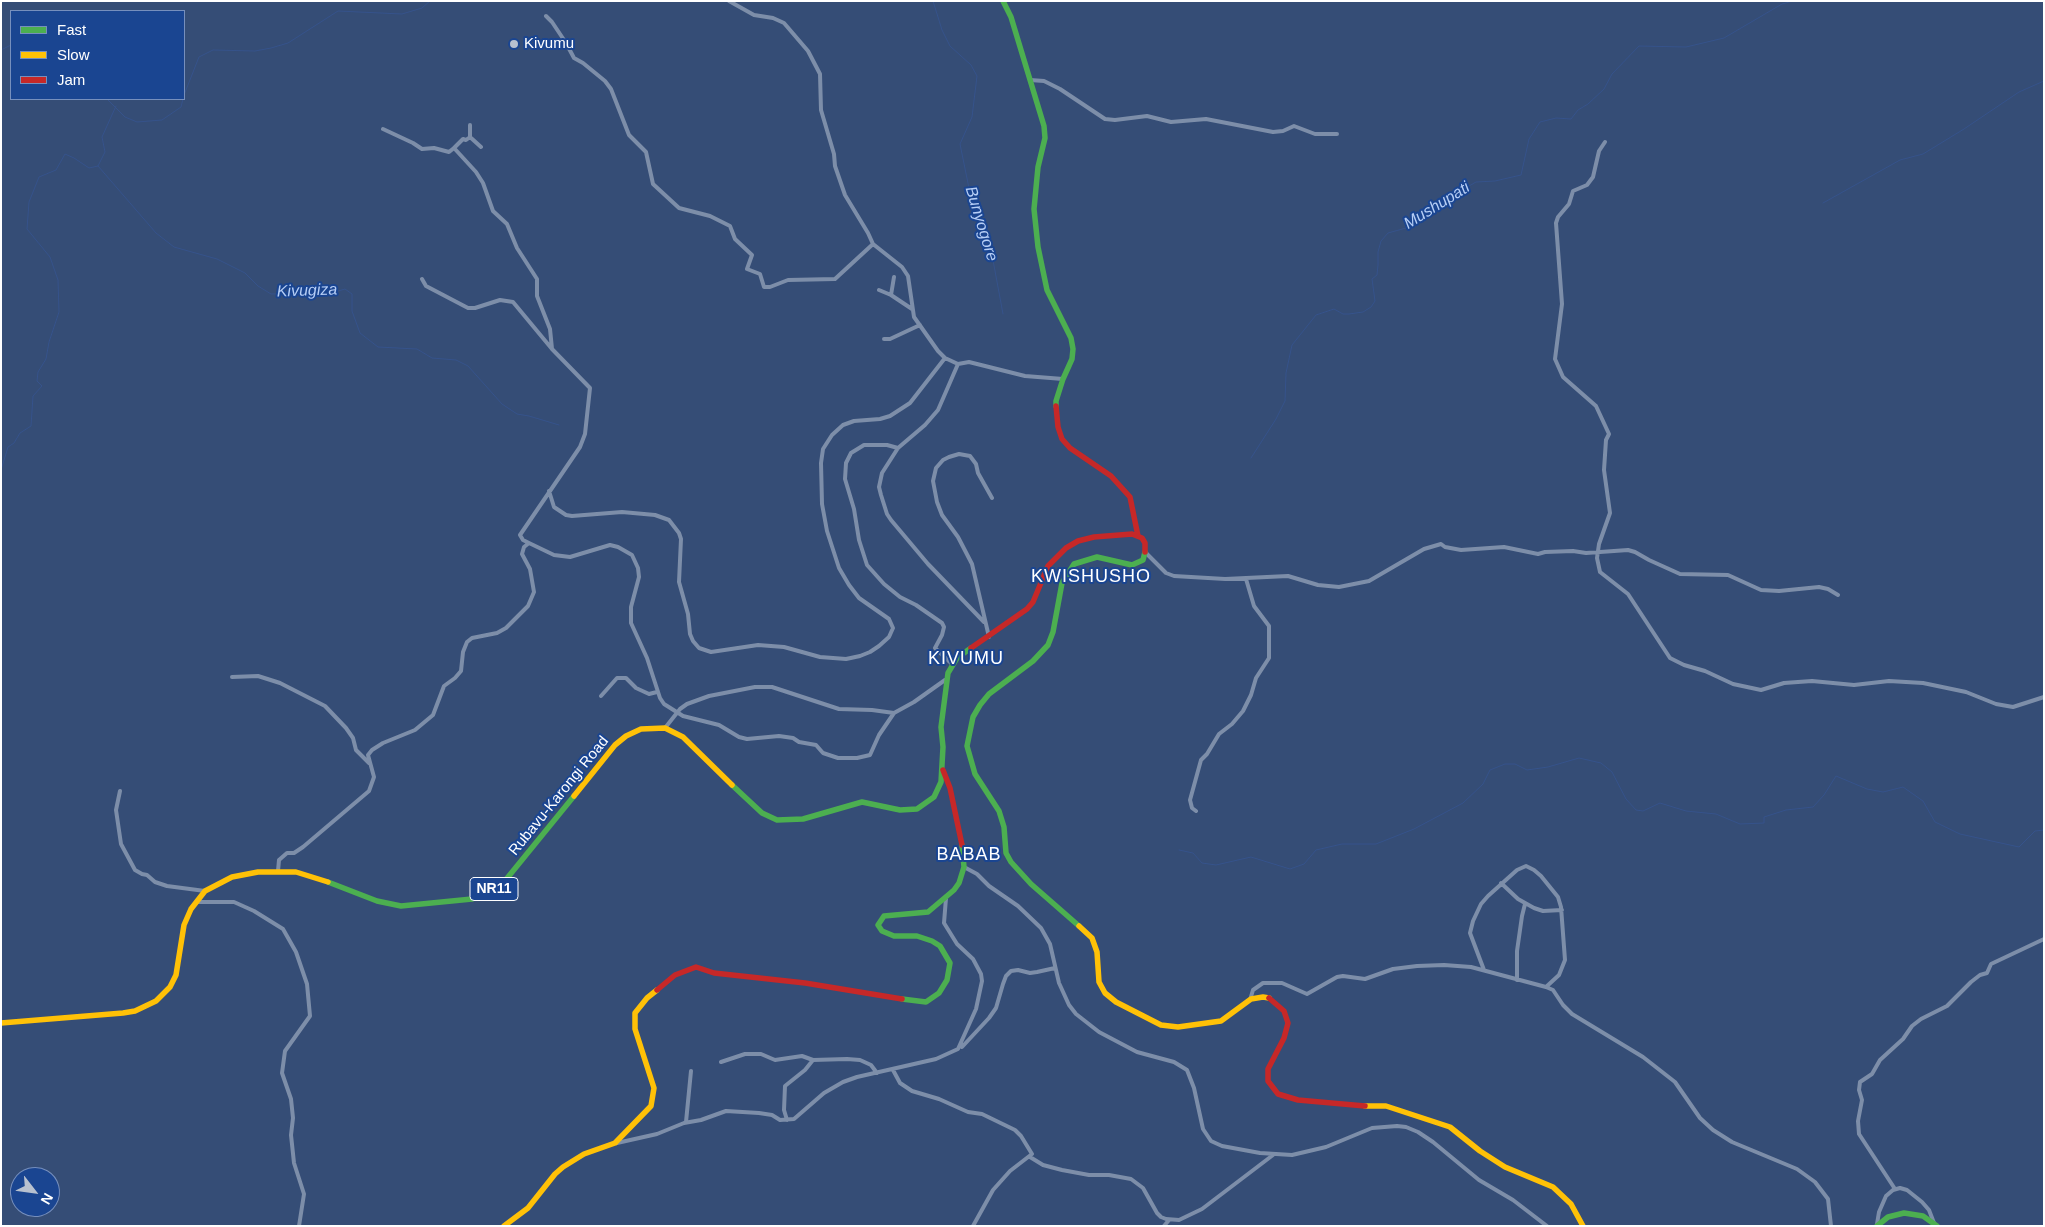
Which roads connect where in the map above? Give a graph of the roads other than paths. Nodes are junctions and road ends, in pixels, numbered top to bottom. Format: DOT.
graph roads {
  1 [pos="729,1"];
  2 [pos="1003,1"];
  3 [pos="546,16"];
  4 [pos="1030,80"];
  5 [pos="470,125"];
  6 [pos="383,129"];
  7 [pos="1337,134"];
  8 [pos="470,137"];
  9 [pos="1605,142"];
  10 [pos="454,148"];
  11 [pos="481,148"];
  12 [pos="873,244"];
  13 [pos="894,277"];
  14 [pos="422,279"];
  15 [pos="879,290"];
  16 [pos="891,295"];
  17 [pos="912,309"];
  18 [pos="920,325"];
  19 [pos="884,339"];
  20 [pos="552,349"];
  21 [pos="945,358"];
  22 [pos="958,364"];
  23 [pos="1063,380"];
  24 [pos="898,448"];
  25 [pos="549,491"];
  26 [pos="992,498"];
  27 [pos="1138,536"];
  28 [pos="529,543"];
  29 [pos="1146,552"];
  30 [pos="1599,552"];
  31 [pos="1246,579"];
  32 [pos="1838,595"];
  33 [pos="984,622"];
  34 [pos="988,637"];
  35 [pos="952,664"];
  36 [pos="232,677"];
  37 [pos="947,679"];
  38 [pos="657,692"];
  39 [pos="601,696"];
  40 [pos="2044,697"];
  41 [pos="678,712"];
  42 [pos="894,712"];
  43 [pos="665,728"];
  44 [pos="369,763"];
  45 [pos="943,770"];
  46 [pos="120,791"];
  47 [pos="1196,811"];
  48 [pos="964,867"];
  49 [pos="278,871"];
  50 [pos="1501,883"];
  51 [pos="205,891"];
  52 [pos="946,898"];
  53 [pos="195,902"];
  54 [pos="1526,904"];
  55 [pos="1562,910"];
  56 [pos="2044,939"];
  57 [pos="1055,968"];
  58 [pos="1484,970"];
  59 [pos="1517,980"];
  60 [pos="1546,987"];
  61 [pos="1250,1000"];
  62 [pos="1,1024"];
  63 [pos="958,1049"];
  64 [pos="813,1060"];
  65 [pos="721,1062"];
  66 [pos="893,1070"];
  67 [pos="691,1071"];
  68 [pos="878,1073"];
  69 [pos="787,1120"];
  70 [pos="686,1122"];
  71 [pos="615,1143"];
  72 [pos="1273,1155"];
  73 [pos="1030,1157"];
  74 [pos="1895,1189"];
  75 [pos="1169,1220"];
  76 [pos="1935,1224"];
  77 [pos="298,1226"];
  78 [pos="504,1226"];
  79 [pos="973,1226"];
  80 [pos="1164,1226"];
  81 [pos="1547,1226"];
  82 [pos="1583,1226"];
  83 [pos="1831,1226"];
  84 [pos="1877,1226"];
  1 -- 12 [label="street"];
  2 -- 4 [label="main road"];
  3 -- 12 [label="street"];
  4 -- 7 [label="street"];
  4 -- 23 [label="main road"];
  5 -- 8 [label="street"];
  6 -- 10 [label="street"];
  8 -- 10 [label="street"];
  8 -- 11 [label="street"];
  9 -- 30 [label="street"];
  10 -- 20 [label="street"];
  12 -- 17 [label="street"];
  13 -- 16 [label="street"];
  14 -- 20 [label="street"];
  15 -- 16 [label="street"];
  16 -- 17 [label="street"];
  17 -- 18 [label="street"];
  18 -- 19 [label="street"];
  18 -- 21 [label="street"];
  20 -- 25 [label="street"];
  21 -- 22 [label="street"];
  21 -- 25 [label="street"];
  22 -- 23 [label="street"];
  22 -- 24 [label="street"];
  23 -- 27 [label="main road"];
  24 -- 33 [label="street"];
  24 -- 35 [label="street"];
  25 -- 28 [label="street"];
  26 -- 33 [label="street"];
  27 -- 29 [label="main road"];
  27 -- 34 [label="main road"];
  28 -- 38 [label="street"];
  28 -- 44 [label="street"];
  29 -- 31 [label="street"];
  29 -- 61 [label="main road"];
  30 -- 31 [label="street"];
  30 -- 32 [label="street"];
  30 -- 40 [label="street"];
  31 -- 47 [label="street"];
  33 -- 34 [label="street"];
  34 -- 35 [label="main road"];
  35 -- 37 [label="main road"];
  36 -- 44 [label="street"];
  37 -- 42 [label="street"];
  37 -- 45 [label="main road"];
  38 -- 39 [label="street"];
  38 -- 41 [label="street"];
  41 -- 42 [label="street"];
  41 -- 42 [label="street"];
  41 -- 43 [label="street"];
  43 -- 45 [label="main road"];
  43 -- 49 [label="main road, Rubavu-Karongi Road / NR11"];
  44 -- 49 [label="street"];
  45 -- 48 [label="main road"];
  46 -- 51 [label="street"];
  48 -- 52 [label="main road"];
  48 -- 57 [label="street"];
  49 -- 51 [label="main road, Rubavu-Karongi Road / NR11"];
  50 -- 54 [label="street"];
  50 -- 55 [label="street"];
  50 -- 58 [label="street"];
  51 -- 53 [label="main road, Rubavu-Karongi Road / NR11"];
  52 -- 63 [label="street"];
  52 -- 71 [label="main road"];
  53 -- 62 [label="main road, Rubavu-Karongi Road / NR11"];
  53 -- 77 [label="street"];
  54 -- 55 [label="street"];
  54 -- 59 [label="street"];
  55 -- 60 [label="street"];
  56 -- 74 [label="street"];
  57 -- 63 [label="street"];
  57 -- 72 [label="street"];
  58 -- 59 [label="street"];
  58 -- 61 [label="street"];
  59 -- 60 [label="street"];
  60 -- 83 [label="street"];
  61 -- 82 [label="main road"];
  63 -- 66 [label="street"];
  64 -- 65 [label="street"];
  64 -- 68 [label="street"];
  64 -- 69 [label="street"];
  66 -- 68 [label="street"];
  66 -- 73 [label="street"];
  67 -- 70 [label="street"];
  68 -- 69 [label="street"];
  69 -- 70 [label="street"];
  70 -- 71 [label="street"];
  71 -- 78 [label="main road"];
  72 -- 75 [label="street"];
  72 -- 81 [label="street"];
  73 -- 75 [label="street"];
  73 -- 79 [label="street"];
  74 -- 76 [label="street"];
  74 -- 84 [label="street"];
  75 -- 80 [label="street"];
  76 -- 84 [label="main road"];
}
